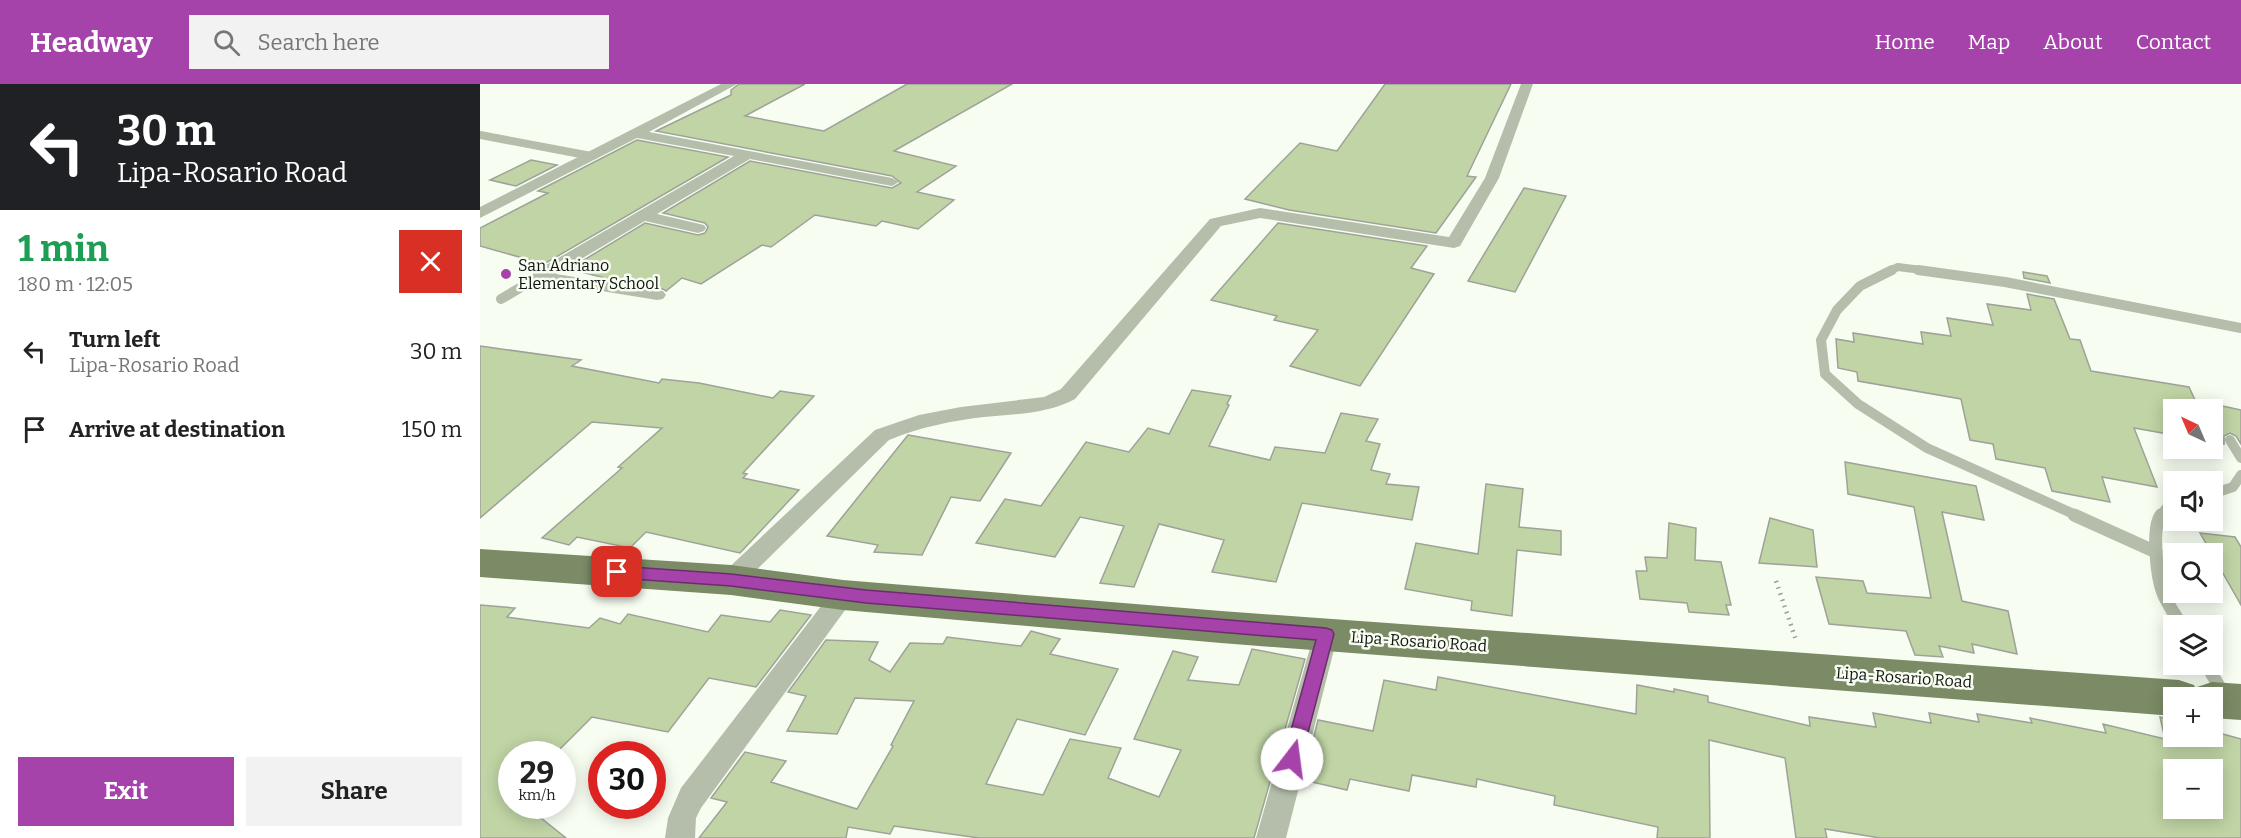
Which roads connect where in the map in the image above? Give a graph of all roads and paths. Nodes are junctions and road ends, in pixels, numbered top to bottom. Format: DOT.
graph roads {
  1 [pos="731,84"];
  2 [pos="1527,84"];
  3 [pos="635,133"];
  4 [pos="480,135"];
  5 [pos="747,155"];
  6 [pos="591,156"];
  7 [pos="892,182"];
  8 [pos="480,213"];
  9 [pos="642,216"];
  10 [pos="698,228"];
  11 [pos="540,276"];
  12 [pos="657,295"];
  13 [pos="501,299"];
  14 [pos="2241,328"];
  15 [pos="2230,440"];
  16 [pos="2241,458"];
  17 [pos="2241,475"];
  18 [pos="2223,490"];
  19 [pos="2163,513"];
  20 [pos="2156,552"];
  21 [pos="480,563"];
  22 [pos="731,580"];
  23 [pos="1776,581"];
  24 [pos="843,595"];
  25 [pos="2176,615"];
  26 [pos="1326,634"];
  27 [pos="1805,669"];
  28 [pos="2212,675"];
  29 [pos="2163,697"];
  30 [pos="2227,701"];
  31 [pos="680,838"];
  32 [pos="1271,838"];
  1 -- 3 [label="street"];
  2 -- 22 [label="street"];
  3 -- 5 [label="street"];
  3 -- 6 [label="street"];
  4 -- 6 [label="lane"];
  5 -- 7 [label="street"];
  5 -- 9 [label="street"];
  6 -- 8 [label="street"];
  9 -- 10 [label="street"];
  9 -- 11 [label="street"];
  11 -- 12 [label="street"];
  11 -- 13 [label="lane"];
  14 -- 20 [label="lane"];
  15 -- 16 [label="lane"];
  17 -- 18 [label="lane"];
  19 -- 20 [label="lane"];
  20 -- 25 [label="lane"];
  21 -- 22 [label="main road, Lipa-Rosario Road"];
  22 -- 24 [label="main road, Lipa-Rosario Road"];
  23 -- 27 [label="path"];
  24 -- 26 [label="main road, Lipa-Rosario Road"];
  24 -- 31 [label="street"];
  26 -- 27 [label="main road, Lipa-Rosario Road"];
  26 -- 32 [label="street"];
  27 -- 29 [label="main road, Lipa-Rosario Road"];
  28 -- 30 [label="lane"];
}
